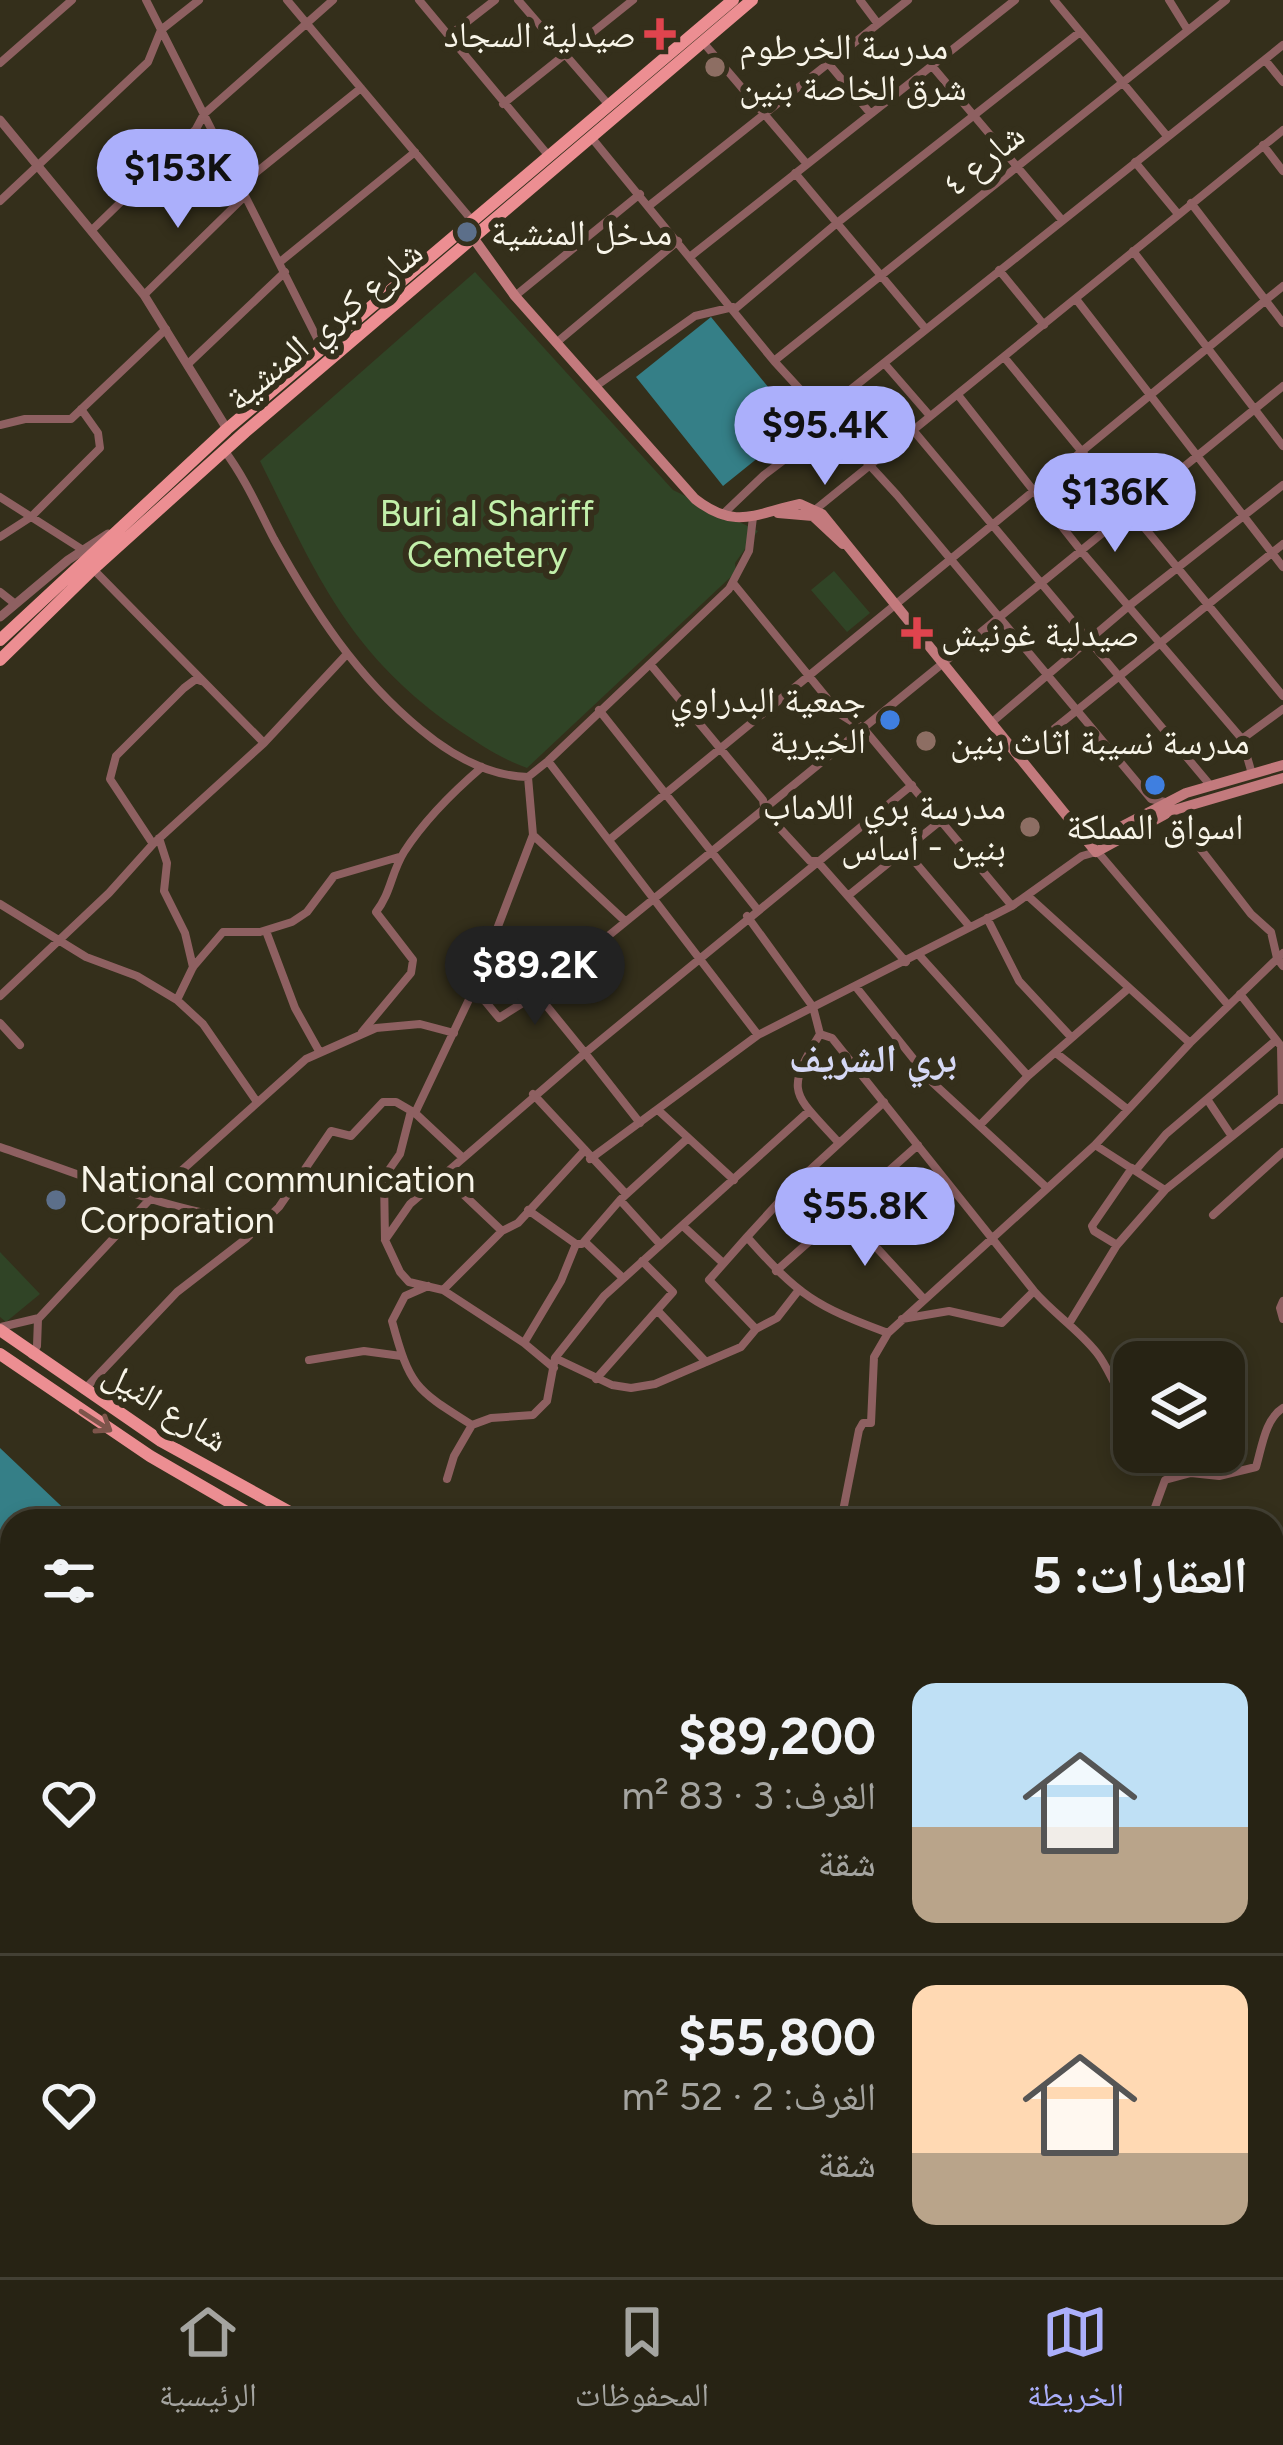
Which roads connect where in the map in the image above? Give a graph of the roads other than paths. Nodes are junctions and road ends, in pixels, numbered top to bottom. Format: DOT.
graph roads {
  1 [pos="72,0"];
  2 [pos="146,0"];
  3 [pos="199,0"];
  4 [pos="287,0"];
  5 [pos="333,0"];
  6 [pos="419,0"];
  7 [pos="496,0"];
  8 [pos="518,0"];
  9 [pos="633,0"];
  10 [pos="734,0"];
  11 [pos="752,0"];
  12 [pos="860,0"];
  13 [pos="908,0"];
  14 [pos="1015,0"];
  15 [pos="1168,0"];
  16 [pos="1226,0"];
  17 [pos="1057,1"];
  18 [pos="306,23"];
  19 [pos="878,24"];
  20 [pos="1186,29"];
  21 [pos="161,30"];
  22 [pos="1080,32"];
  23 [pos="450,35"];
  24 [pos="703,41"];
  25 [pos="1283,45"];
  26 [pos="566,55"];
  27 [pos="1265,60"];
  28 [pos="0,63"];
  29 [pos="828,63"];
  30 [pos="932,66"];
  31 [pos="1122,82"];
  32 [pos="1283,82"];
  33 [pos="361,88"];
  34 [pos="503,104"];
  35 [pos="608,104"];
  36 [pos="763,113"];
  37 [pos="870,113"];
  38 [pos="204,114"];
  39 [pos="974,116"];
  40 [pos="0,120"];
  41 [pos="1283,130"];
  42 [pos="590,136"];
  43 [pos="1167,136"];
  44 [pos="1263,145"];
  45 [pos="415,152"];
  46 [pos="548,155"];
  47 [pos="1135,162"];
  48 [pos="806,163"];
  49 [pos="39,165"];
  50 [pos="1018,166"];
  51 [pos="1283,171"];
  52 [pos="795,173"];
  53 [pos="238,187"];
  54 [pos="640,194"];
  55 [pos="243,198"];
  56 [pos="0,201"];
  57 [pos="1191,203"];
  58 [pos="650,206"];
  59 [pos="1178,214"];
  60 [pos="1061,220"];
  61 [pos="837,223"];
  62 [pos="473,228"];
  63 [pos="92,230"];
  64 [pos="678,241"];
  65 [pos="1133,251"];
  66 [pos="692,256"];
  67 [pos="280,262"];
  68 [pos="999,270"];
  69 [pos="285,272"];
  70 [pos="881,276"];
  71 [pos="1283,286"];
  72 [pos="144,295"];
  73 [pos="515,296"];
  74 [pos="1076,298"];
  75 [pos="1265,300"];
  76 [pos="734,308"];
  77 [pos="1283,323"];
  78 [pos="1044,325"];
  79 [pos="167,328"];
  80 [pos="926,328"];
  81 [pos="556,343"];
  82 [pos="322,350"];
  83 [pos="1208,350"];
  84 [pos="1004,358"];
  85 [pos="774,361"];
  86 [pos="188,363"];
  87 [pos="884,363"];
  88 [pos="1283,386"];
  89 [pos="594,388"];
  90 [pos="958,395"];
  91 [pos="1150,396"];
  92 [pos="81,409"];
  93 [pos="1254,409"];
  94 [pos="820,414"];
  95 [pos="930,417"];
  96 [pos="0,425"];
  97 [pos="830,425"];
  98 [pos="227,428"];
  99 [pos="913,430"];
  100 [pos="1283,446"];
  101 [pos="224,450"];
  102 [pos="1082,451"];
  103 [pos="1196,459"];
  104 [pos="869,465"];
  105 [pos="1283,485"];
  106 [pos="1034,489"];
  107 [pos="0,497"];
  108 [pos="815,508"];
  109 [pos="775,512"];
  110 [pos="1131,512"];
  111 [pos="721,516"];
  112 [pos="31,517"];
  113 [pos="753,517"];
  114 [pos="1243,517"];
  115 [pos="992,524"];
  116 [pos="112,532"];
  117 [pos="0,537"];
  118 [pos="1283,544"];
  119 [pos="848,547"];
  120 [pos="83,550"];
  121 [pos="1082,552"];
  122 [pos="1272,553"];
  123 [pos="950,559"];
  124 [pos="1283,566"];
  125 [pos="93,568"];
  126 [pos="1178,569"];
  127 [pos="733,584"];
  128 [pos="1041,584"];
  129 [pos="0,592"];
  130 [pos="14,603"];
  131 [pos="894,604"];
  132 [pos="1130,604"];
  133 [pos="1208,605"];
  134 [pos="0,617"];
  135 [pos="998,617"];
  136 [pos="0,640"];
  137 [pos="1088,640"];
  138 [pos="1162,642"];
  139 [pos="346,655"];
  140 [pos="0,660"];
  141 [pos="650,664"];
  142 [pos="941,664"];
  143 [pos="1048,675"];
  144 [pos="810,676"];
  145 [pos="1118,676"];
  146 [pos="201,680"];
  147 [pos="1283,696"];
  148 [pos="1283,709"];
  149 [pos="599,710"];
  150 [pos="1078,710"];
  151 [pos="990,724"];
  152 [pos="864,729"];
  153 [pos="1242,739"];
  154 [pos="264,743"];
  155 [pos="722,747"];
  156 [pos="1018,758"];
  157 [pos="548,761"];
  158 [pos="1283,765"];
  159 [pos="482,766"];
  160 [pos="1252,774"];
  161 [pos="528,778"];
  162 [pos="1283,778"];
  163 [pos="912,785"];
  164 [pos="1210,785"];
  165 [pos="664,795"];
  166 [pos="1168,807"];
  167 [pos="765,812"];
  168 [pos="939,822"];
  169 [pos="533,835"];
  170 [pos="609,840"];
  171 [pos="156,841"];
  172 [pos="714,849"];
  173 [pos="904,849"];
  174 [pos="1094,849"];
  175 [pos="401,857"];
  176 [pos="817,861"];
  177 [pos="849,895"];
  178 [pos="1028,896"];
  179 [pos="652,898"];
  180 [pos="0,904"];
  181 [pos="1012,906"];
  182 [pos="757,909"];
  183 [pos="747,916"];
  184 [pos="987,918"];
  185 [pos="626,920"];
  186 [pos="970,927"];
  187 [pos="266,931"];
  188 [pos="59,940"];
  189 [pos="919,956"];
  190 [pos="700,957"];
  191 [pos="1281,959"];
  192 [pos="906,962"];
  193 [pos="193,967"];
  194 [pos="856,986"];
  195 [pos="474,988"];
  196 [pos="1129,988"];
  197 [pos="537,994"];
  198 [pos="1240,994"];
  199 [pos="0,996"];
  200 [pos="177,1000"];
  201 [pos="1228,1005"];
  202 [pos="813,1007"];
  203 [pos="0,1023"];
  204 [pos="362,1032"];
  205 [pos="454,1033"];
  206 [pos="820,1034"];
  207 [pos="758,1035"];
  208 [pos="1071,1037"];
  209 [pos="1276,1040"];
  210 [pos="1190,1043"];
  211 [pos="20,1045"];
  212 [pos="319,1051"];
  213 [pos="584,1053"];
  214 [pos="1056,1053"];
  215 [pos="1028,1076"];
  216 [pos="533,1094"];
  217 [pos="1207,1099"];
  218 [pos="1282,1100"];
  219 [pos="257,1102"];
  220 [pos="884,1102"];
  221 [pos="658,1109"];
  222 [pos="1127,1109"];
  223 [pos="809,1111"];
  224 [pos="413,1112"];
  225 [pos="640,1123"];
  226 [pos="980,1125"];
  227 [pos="1232,1135"];
  228 [pos="688,1138"];
  229 [pos="838,1143"];
  230 [pos="918,1145"];
  231 [pos="1094,1145"];
  232 [pos="0,1147"];
  233 [pos="1283,1152"];
  234 [pos="587,1155"];
  235 [pos="461,1157"];
  236 [pos="1134,1169"];
  237 [pos="444,1176"];
  238 [pos="734,1180"];
  239 [pos="1046,1187"];
  240 [pos="1165,1190"];
  241 [pos="623,1197"];
  242 [pos="152,1198"];
  243 [pos="528,1210"];
  244 [pos="842,1210"];
  245 [pos="1214,1215"];
  246 [pos="266,1220"];
  247 [pos="683,1226"];
  248 [pos="502,1231"];
  249 [pos="992,1236"];
  250 [pos="747,1237"];
  251 [pos="385,1240"];
  252 [pos="580,1243"];
  253 [pos="659,1243"];
  254 [pos="1117,1245"];
  255 [pos="641,1261"];
  256 [pos="723,1263"];
  257 [pos="776,1271"];
  258 [pos="623,1278"];
  259 [pos="429,1285"];
  260 [pos="443,1290"];
  261 [pos="798,1291"];
  262 [pos="1034,1291"];
  263 [pos="923,1298"];
  264 [pos="1283,1300"];
  265 [pos="657,1310"];
  266 [pos="39,1318"];
  267 [pos="900,1319"];
  268 [pos="1283,1319"];
  269 [pos="1070,1322"];
  270 [pos="0,1329"];
  271 [pos="756,1329"];
  272 [pos="888,1333"];
  273 [pos="524,1343"];
  274 [pos="0,1354"];
  275 [pos="32,1354"];
  276 [pos="401,1356"];
  277 [pos="309,1360"];
  278 [pos="706,1363"];
  279 [pos="555,1364"];
  280 [pos="596,1378"];
  281 [pos="1113,1381"];
  282 [pos="84,1390"];
  283 [pos="1283,1408"];
  284 [pos="472,1425"];
  285 [pos="447,1479"];
  286 [pos="241,1509"];
  287 [pos="283,1509"];
  288 [pos="843,1509"];
  289 [pos="1154,1509"];
  1 -- 28 [label="street"];
  2 -- 21 [label="street"];
  3 -- 21 [label="street"];
  4 -- 18 [label="street"];
  5 -- 18 [label="street"];
  6 -- 23 [label="street"];
  7 -- 23 [label="street"];
  8 -- 26 [label="street"];
  9 -- 26 [label="street"];
  10 -- 35 [label="main road, شارع كبري المنشية"];
  11 -- 24 [label="main road, شارع كبري المنشية"];
  12 -- 19 [label="street"];
  13 -- 19 [label="street"];
  14 -- 30 [label="street"];
  15 -- 20 [label="street"];
  16 -- 20 [label="street, شارع ٤"];
  17 -- 22 [label="street"];
  18 -- 33 [label="street"];
  18 -- 38 [label="street"];
  19 -- 29 [label="street"];
  20 -- 31 [label="street, شارع ٤"];
  21 -- 38 [label="street"];
  21 -- 49 [label="street"];
  22 -- 31 [label="street"];
  22 -- 39 [label="street"];
  23 -- 34 [label="street"];
  24 -- 36 [label="street"];
  24 -- 42 [label="main road, شارع كبري المنشية"];
  25 -- 27 [label="street"];
  26 -- 34 [label="street"];
  26 -- 35 [label="street"];
  27 -- 32 [label="street"];
  27 -- 43 [label="street"];
  29 -- 36 [label="street"];
  29 -- 37 [label="street"];
  30 -- 37 [label="street"];
  30 -- 39 [label="street"];
  31 -- 43 [label="street"];
  31 -- 50 [label="street, شارع ٤"];
  33 -- 45 [label="street"];
  33 -- 53 [label="street"];
  34 -- 46 [label="street"];
  35 -- 46 [label="main road, شارع كبري المنشية"];
  36 -- 48 [label="street"];
  36 -- 58 [label="street"];
  37 -- 48 [label="street"];
  38 -- 53 [label="street"];
  38 -- 63 [label="street"];
  39 -- 50 [label="street"];
  39 -- 61 [label="street"];
  40 -- 49 [label="street"];
  41 -- 44 [label="street"];
  42 -- 54 [label="street"];
  42 -- 62 [label="main road, شارع كبري المنشية"];
  43 -- 47 [label="street"];
  44 -- 51 [label="street"];
  44 -- 57 [label="street"];
  45 -- 62 [label="street"];
  45 -- 67 [label="street"];
  46 -- 62 [label="main road, شارع كبري المنشية"];
  47 -- 59 [label="street"];
  47 -- 60 [label="street"];
  48 -- 52 [label="street"];
  49 -- 56 [label="street"];
  49 -- 63 [label="street"];
  50 -- 60 [label="street"];
  50 -- 70 [label="street, شارع ٤"];
  52 -- 61 [label="street"];
  52 -- 66 [label="street"];
  53 -- 55 [label="street"];
  54 -- 58 [label="street"];
  54 -- 73 [label="street"];
  55 -- 67 [label="street"];
  55 -- 72 [label="street"];
  57 -- 59 [label="street"];
  57 -- 75 [label="street"];
  58 -- 64 [label="street"];
  59 -- 65 [label="street"];
  60 -- 68 [label="street"];
  61 -- 70 [label="street"];
  61 -- 76 [label="street"];
  62 -- 73 [label="main road"];
  62 -- 82 [label="main road, شارع كبري المنشية"];
  62 -- 101 [label="main road, شارع كبري المنشية"];
  63 -- 72 [label="street"];
  64 -- 66 [label="street"];
  64 -- 81 [label="street"];
  65 -- 74 [label="street"];
  65 -- 83 [label="street"];
  66 -- 76 [label="street"];
  67 -- 69 [label="street"];
  68 -- 78 [label="street"];
  68 -- 80 [label="street"];
  69 -- 82 [label="street"];
  69 -- 86 [label="street"];
  70 -- 80 [label="street"];
  70 -- 85 [label="street, شارع ٤"];
  71 -- 75 [label="street"];
  72 -- 79 [label="street"];
  73 -- 81 [label="main road"];
  74 -- 78 [label="street"];
  74 -- 91 [label="street"];
  75 -- 77 [label="street"];
  75 -- 83 [label="street"];
  76 -- 85 [label="street"];
  76 -- 89 [label="street"];
  78 -- 84 [label="street"];
  79 -- 86 [label="street"];
  79 -- 92 [label="street"];
  80 -- 87 [label="street"];
  81 -- 89 [label="main road"];
  82 -- 98 [label="main road, شارع كبري المنشية"];
  83 -- 91 [label="street"];
  83 -- 93 [label="street"];
  84 -- 90 [label="street"];
  84 -- 102 [label="street"];
  85 -- 94 [label="street"];
  86 -- 98 [label="street"];
  87 -- 94 [label="street"];
  87 -- 95 [label="street"];
  88 -- 93 [label="street"];
  89 -- 111 [label="main road"];
  90 -- 95 [label="street"];
  90 -- 106 [label="street"];
  91 -- 102 [label="street"];
  91 -- 103 [label="street"];
  92 -- 96 [label="street"];
  92 -- 112 [label="street"];
  93 -- 100 [label="street"];
  93 -- 103 [label="street"];
  94 -- 97 [label="street"];
  95 -- 99 [label="street"];
  97 -- 104 [label="street"];
  97 -- 111 [label="street"];
  98 -- 116 [label="main road, شارع كبري المنشية"];
  99 -- 104 [label="street"];
  99 -- 115 [label="street"];
  101 -- 125 [label="main road, شارع كبري المنشية"];
  101 -- 139 [label="street"];
  102 -- 106 [label="street"];
  102 -- 110 [label="street"];
  103 -- 110 [label="street"];
  103 -- 114 [label="street"];
  104 -- 108 [label="street"];
  104 -- 123 [label="street"];
  105 -- 114 [label="street"];
  106 -- 115 [label="street"];
  106 -- 121 [label="street"];
  107 -- 112 [label="street"];
  108 -- 109 [label="main road"];
  108 -- 119 [label="main road"];
  109 -- 113 [label="main road"];
  109 -- 119 [label="main road"];
  110 -- 121 [label="street"];
  110 -- 126 [label="street"];
  111 -- 113 [label="main road"];
  112 -- 117 [label="street"];
  112 -- 120 [label="street"];
  113 -- 127 [label="street"];
  114 -- 122 [label="street"];
  114 -- 126 [label="street"];
  115 -- 123 [label="street"];
  115 -- 128 [label="street"];
  116 -- 120 [label="street"];
  116 -- 136 [label="main road, شارع كبري المنشية"];
  118 -- 122 [label="street"];
  119 -- 131 [label="main road"];
  120 -- 130 [label="street"];
  121 -- 128 [label="street"];
  121 -- 132 [label="street"];
  122 -- 124 [label="street"];
  122 -- 133 [label="street"];
  123 -- 131 [label="street"];
  123 -- 135 [label="street"];
  125 -- 140 [label="main road, شارع كبري المنشية"];
  125 -- 146 [label="street"];
  126 -- 132 [label="street"];
  126 -- 133 [label="street"];
  127 -- 141 [label="street"];
  127 -- 144 [label="street"];
  128 -- 135 [label="street"];
  128 -- 137 [label="street"];
  129 -- 130 [label="street"];
  130 -- 134 [label="street"];
  131 -- 142 [label="main road"];
  131 -- 144 [label="street"];
  132 -- 137 [label="street"];
  132 -- 138 [label="street"];
  133 -- 138 [label="street"];
  133 -- 147 [label="street"];
  135 -- 142 [label="street"];
  135 -- 143 [label="street"];
  137 -- 143 [label="street"];
  137 -- 145 [label="street"];
  138 -- 145 [label="street"];
  138 -- 153 [label="street"];
  139 -- 154 [label="street"];
  139 -- 159 [label="street"];
  141 -- 149 [label="street"];
  141 -- 155 [label="street"];
  142 -- 151 [label="main road"];
  142 -- 152 [label="street"];
  143 -- 150 [label="street"];
  143 -- 151 [label="street"];
  144 -- 152 [label="street"];
  144 -- 155 [label="street"];
  145 -- 150 [label="street"];
  145 -- 164 [label="street"];
  146 -- 154 [label="street"];
  146 -- 171 [label="street"];
  148 -- 153 [label="street"];
  149 -- 157 [label="street"];
  149 -- 165 [label="street"];
  150 -- 156 [label="street"];
  150 -- 166 [label="street"];
  151 -- 156 [label="main road"];
  152 -- 163 [label="street"];
  152 -- 167 [label="street"];
  153 -- 160 [label="street"];
  154 -- 171 [label="street"];
  155 -- 165 [label="street"];
  155 -- 167 [label="street"];
  156 -- 174 [label="main road"];
  157 -- 161 [label="street"];
  157 -- 170 [label="street"];
  158 -- 160 [label="main road"];
  159 -- 161 [label="street"];
  159 -- 175 [label="street"];
  160 -- 164 [label="main road"];
  161 -- 169 [label="street"];
  162 -- 166 [label="main road"];
  163 -- 168 [label="street"];
  163 -- 176 [label="street"];
  164 -- 166 [label="main road"];
  165 -- 170 [label="street"];
  165 -- 172 [label="street"];
  166 -- 174 [label="main road"];
  166 -- 191 [label="street"];
  167 -- 172 [label="street"];
  167 -- 176 [label="street"];
  168 -- 173 [label="street"];
  168 -- 181 [label="street"];
  169 -- 185 [label="street"];
  169 -- 195 [label="street"];
  170 -- 179 [label="street"];
  171 -- 188 [label="street"];
  171 -- 193 [label="street"];
  172 -- 179 [label="street"];
  172 -- 182 [label="street"];
  173 -- 177 [label="street"];
  173 -- 186 [label="street"];
  174 -- 178 [label="street"];
  174 -- 201 [label="street"];
  175 -- 187 [label="street"];
  175 -- 204 [label="street"];
  176 -- 177 [label="street"];
  176 -- 182 [label="street"];
  177 -- 192 [label="street"];
  178 -- 181 [label="street"];
  178 -- 196 [label="street"];
  179 -- 185 [label="street"];
  179 -- 190 [label="street"];
  180 -- 188 [label="street"];
  181 -- 184 [label="street"];
  182 -- 183 [label="street"];
  183 -- 190 [label="street"];
  183 -- 202 [label="street"];
  184 -- 186 [label="street"];
  184 -- 208 [label="street"];
  185 -- 197 [label="street"];
  186 -- 189 [label="street"];
  187 -- 193 [label="street"];
  187 -- 212 [label="street"];
  188 -- 199 [label="street"];
  188 -- 200 [label="street"];
  189 -- 192 [label="street"];
  189 -- 215 [label="street"];
  190 -- 207 [label="street"];
  190 -- 213 [label="street"];
  191 -- 198 [label="street"];
  192 -- 194 [label="street"];
  193 -- 200 [label="street"];
  194 -- 202 [label="street"];
  194 -- 226 [label="street"];
  195 -- 197 [label="street"];
  195 -- 205 [label="street"];
  196 -- 208 [label="street"];
  196 -- 210 [label="street"];
  197 -- 213 [label="street"];
  198 -- 201 [label="street"];
  198 -- 209 [label="street"];
  200 -- 219 [label="street"];
  201 -- 210 [label="street"];
  202 -- 206 [label="street"];
  202 -- 207 [label="street"];
  203 -- 211 [label="street"];
  204 -- 205 [label="street"];
  204 -- 212 [label="street"];
  205 -- 224 [label="street"];
  206 -- 220 [label="street"];
  206 -- 223 [label="street"];
  207 -- 221 [label="street"];
  208 -- 214 [label="street"];
  209 -- 217 [label="street"];
  209 -- 218 [label="street"];
  210 -- 222 [label="street"];
  212 -- 219 [label="street"];
  213 -- 216 [label="street"];
  213 -- 225 [label="street"];
  214 -- 215 [label="street"];
  214 -- 222 [label="street"];
  215 -- 226 [label="street"];
  216 -- 234 [label="street"];
  216 -- 235 [label="street"];
  217 -- 227 [label="street"];
  217 -- 236 [label="street"];
  218 -- 227 [label="street"];
  219 -- 242 [label="street"];
  220 -- 229 [label="street"];
  220 -- 230 [label="street"];
  221 -- 225 [label="street"];
  221 -- 228 [label="street"];
  222 -- 231 [label="street"];
  223 -- 229 [label="street"];
  223 -- 238 [label="street"];
  224 -- 235 [label="street"];
  224 -- 246 [label="street"];
  224 -- 251 [label="street"];
  225 -- 234 [label="street"];
  226 -- 239 [label="street"];
  227 -- 240 [label="street"];
  228 -- 238 [label="street"];
  228 -- 241 [label="street"];
  229 -- 250 [label="street"];
  230 -- 244 [label="street"];
  230 -- 249 [label="street"];
  231 -- 236 [label="street"];
  231 -- 239 [label="street"];
  232 -- 242 [label="street"];
  233 -- 245 [label="street"];
  234 -- 241 [label="street"];
  234 -- 243 [label="street"];
  235 -- 237 [label="street"];
  236 -- 240 [label="street"];
  236 -- 254 [label="street"];
  237 -- 248 [label="street"];
  237 -- 251 [label="street"];
  238 -- 247 [label="street"];
  239 -- 249 [label="street"];
  240 -- 254 [label="street"];
  241 -- 252 [label="street"];
  241 -- 253 [label="street"];
  242 -- 246 [label="street"];
  242 -- 266 [label="street"];
  243 -- 248 [label="street"];
  243 -- 252 [label="street"];
  244 -- 257 [label="street"];
  244 -- 263 [label="street"];
  246 -- 282 [label="street"];
  247 -- 253 [label="street"];
  247 -- 256 [label="street"];
  248 -- 260 [label="street"];
  249 -- 262 [label="street"];
  249 -- 263 [label="street"];
  250 -- 256 [label="street"];
  250 -- 257 [label="street"];
  251 -- 259 [label="street"];
  252 -- 258 [label="street"];
  252 -- 273 [label="street"];
  253 -- 255 [label="street"];
  254 -- 269 [label="street"];
  255 -- 258 [label="street"];
  255 -- 265 [label="street"];
  256 -- 271 [label="street"];
  257 -- 261 [label="street"];
  258 -- 279 [label="street"];
  259 -- 260 [label="street"];
  259 -- 276 [label="street"];
  260 -- 273 [label="street"];
  261 -- 271 [label="street"];
  261 -- 272 [label="street"];
  262 -- 267 [label="street"];
  262 -- 269 [label="street"];
  263 -- 267 [label="street"];
  264 -- 268 [label="street"];
  265 -- 278 [label="street"];
  265 -- 280 [label="street"];
  266 -- 270 [label="street"];
  266 -- 275 [label="street"];
  267 -- 272 [label="street"];
  269 -- 281 [label="street"];
  270 -- 275 [label="main road, شارع النيل"];
  271 -- 278 [label="street"];
  272 -- 288 [label="street"];
  273 -- 279 [label="street"];
  274 -- 286 [label="main road, شارع النيل, one-way"];
  275 -- 282 [label="main road, شارع النيل"];
  276 -- 277 [label="street"];
  276 -- 284 [label="street"];
  278 -- 280 [label="street"];
  279 -- 280 [label="street"];
  279 -- 284 [label="street"];
  282 -- 287 [label="main road, شارع النيل"];
  283 -- 289 [label="street"];
  284 -- 285 [label="street"];
}
